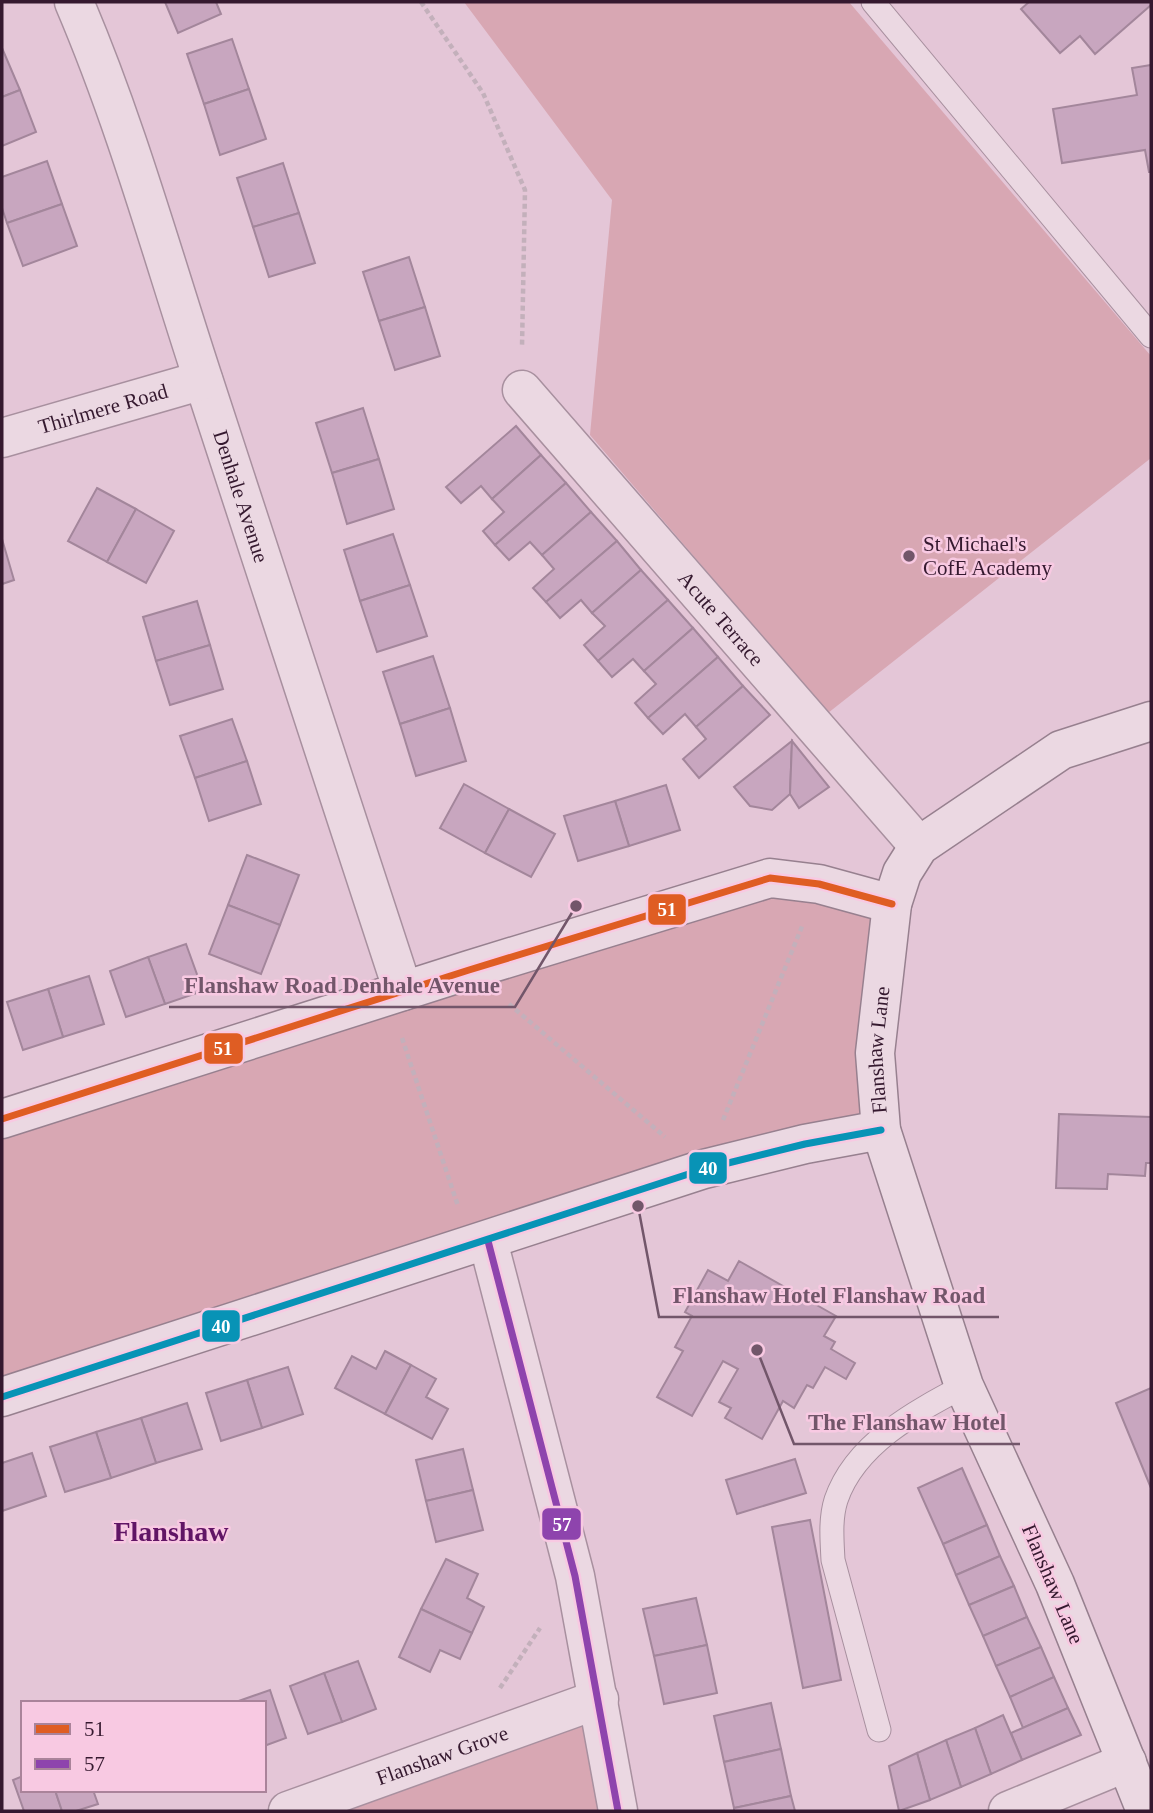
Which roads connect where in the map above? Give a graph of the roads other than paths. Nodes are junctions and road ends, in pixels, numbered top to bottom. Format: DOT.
graph roads {
  1 [pos="74,2"];
  2 [pos="873,2"];
  3 [pos="1151,336"];
  4 [pos="203,380"];
  5 [pos="522,390"];
  6 [pos="2,438"];
  7 [pos="1151,721"];
  8 [pos="919,846"];
  9 [pos="892,904"];
  10 [pos="395,994"];
  11 [pos="2,1119"];
  12 [pos="881,1130"];
  13 [pos="480,1243"];
  14 [pos="964,1386"];
  15 [pos="2,1397"];
  16 [pos="599,1699"];
  17 [pos="879,1730"];
  18 [pos="1127,1762"];
  19 [pos="288,1811"];
  20 [pos="618,1811"];
  21 [pos="1008,1811"];
  22 [pos="1146,1811"];
  1 -- 4 [label="street, Denhale Avenue"];
  2 -- 3 [label="lane"];
  4 -- 6 [label="street, Thirlmere Road"];
  4 -- 10 [label="street, Denhale Avenue"];
  5 -- 8 [label="street, Acute Terrace"];
  7 -- 8 [label="street, Flanshaw Lane"];
  8 -- 9 [label="street, Flanshaw Lane"];
  9 -- 10 [label="street"];
  9 -- 12 [label="street, Flanshaw Lane"];
  10 -- 11 [label="street"];
  12 -- 13 [label="street"];
  12 -- 14 [label="street, Flanshaw Lane"];
  13 -- 15 [label="street"];
  13 -- 16 [label="street"];
  14 -- 17 [label="lane"];
  14 -- 18 [label="street, Flanshaw Lane"];
  16 -- 19 [label="street, Flanshaw Grove"];
  16 -- 20 [label="street"];
  18 -- 21 [label="street"];
  18 -- 22 [label="street, Flanshaw Lane"];
}
